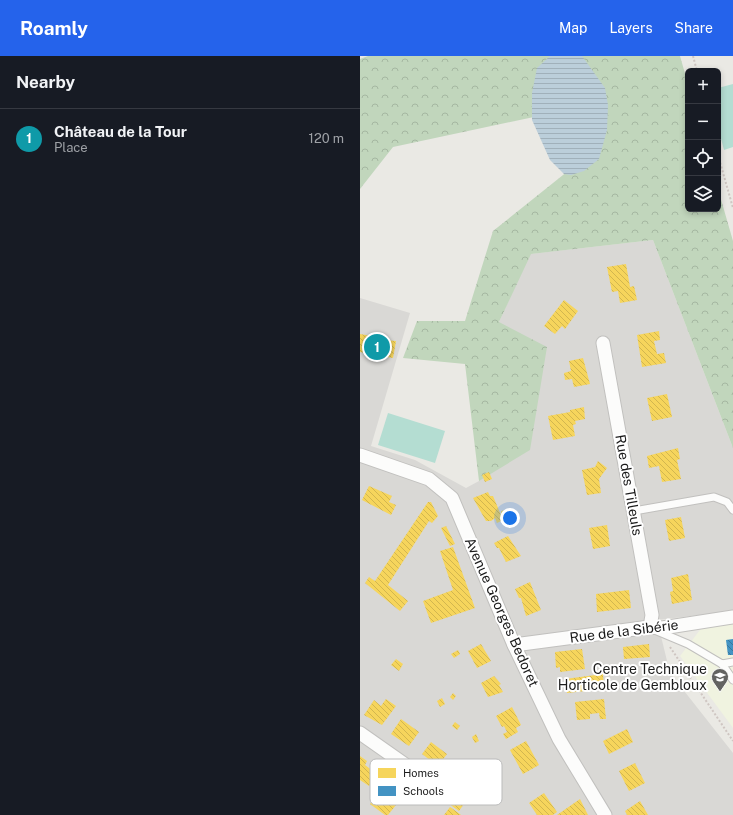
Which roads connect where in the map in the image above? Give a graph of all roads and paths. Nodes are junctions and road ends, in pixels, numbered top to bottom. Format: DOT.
graph roads {
  1 [pos="694,57"];
  2 [pos="696,68"];
  3 [pos="721,166"];
  4 [pos="733,208"];
  5 [pos="603,343"];
  6 [pos="360,455"];
  7 [pos="733,510"];
  8 [pos="634,511"];
  9 [pos="733,617"];
  10 [pos="653,629"];
  11 [pos="514,645"];
  12 [pos="733,662"];
  13 [pos="722,664"];
  14 [pos="733,680"];
  15 [pos="360,733"];
  16 [pos="733,741"];
  17 [pos="397,759"];
  18 [pos="605,815"];
  1 -- 2 [label="path"];
  3 -- 4 [label="path"];
  5 -- 8 [label="street, Rue des Tilleuls"];
  6 -- 11 [label="street, Avenue Georges Bedoret"];
  7 -- 8 [label="lane"];
  8 -- 10 [label="street, Rue des Tilleuls"];
  9 -- 10 [label="street, Rue de la Sibérie"];
  10 -- 11 [label="street, Rue de la Sibérie"];
  10 -- 13 [label="lane"];
  10 -- 16 [label="path"];
  11 -- 18 [label="street, Avenue Georges Bedoret"];
  12 -- 13 [label="lane"];
  13 -- 14 [label="lane"];
  15 -- 17 [label="street"];
}
